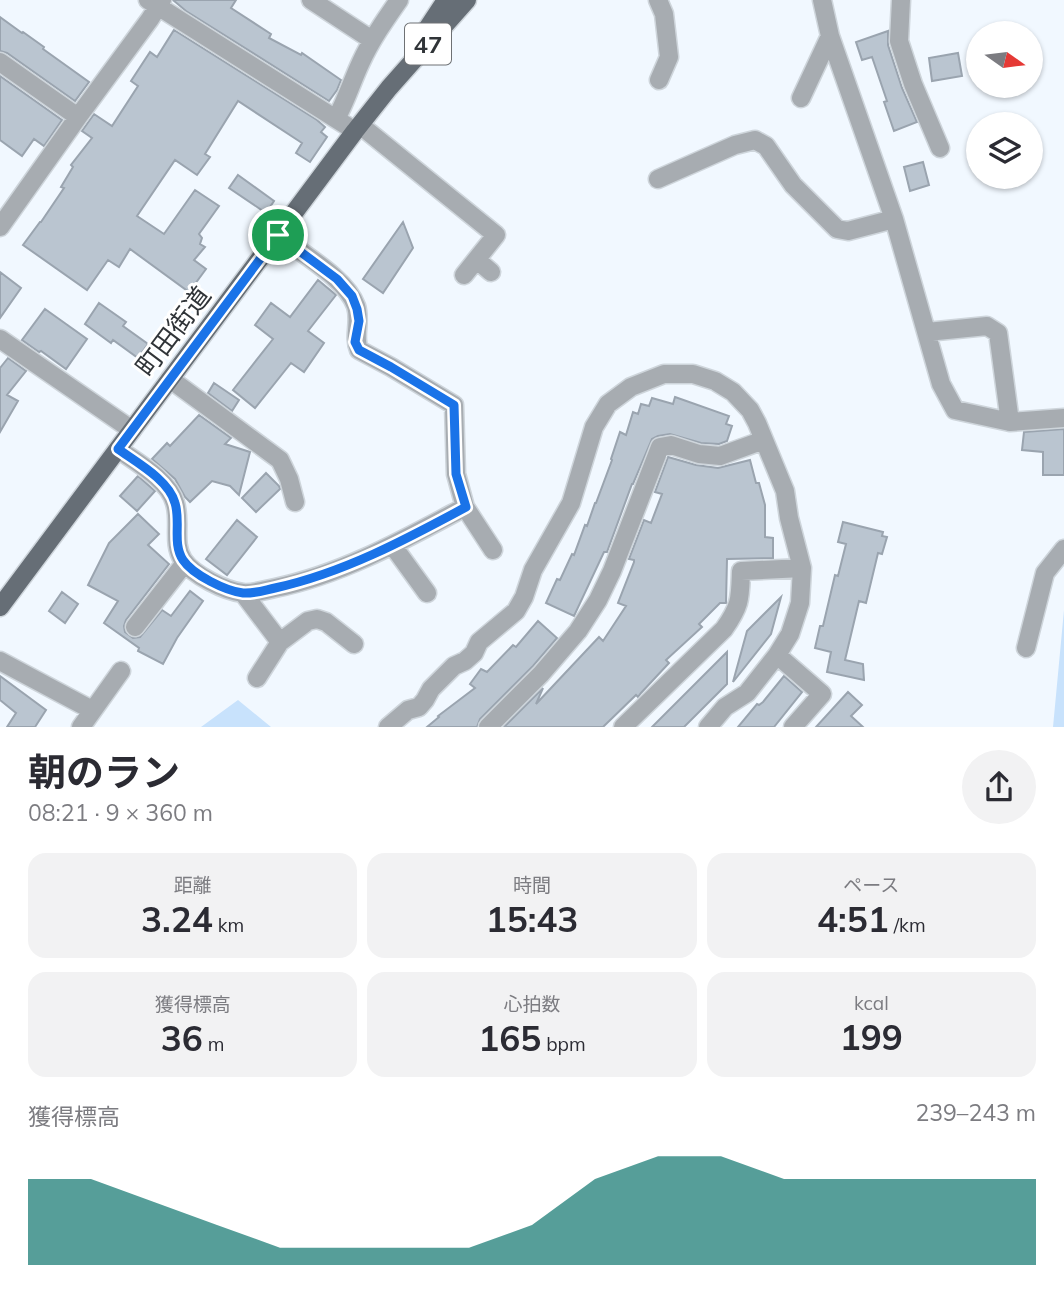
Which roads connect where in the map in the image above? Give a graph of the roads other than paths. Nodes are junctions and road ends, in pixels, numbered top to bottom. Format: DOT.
graph roads {
  1 [pos="311,0"];
  2 [pos="399,0"];
  3 [pos="446,0"];
  4 [pos="467,0"];
  5 [pos="658,0"];
  6 [pos="822,0"];
  7 [pos="901,0"];
  8 [pos="156,2"];
  9 [pos="830,36"];
  10 [pos="372,40"];
  11 [pos="0,62"];
  12 [pos="659,80"];
  13 [pos="388,88"];
  14 [pos="800,98"];
  15 [pos="78,117"];
  16 [pos="336,119"];
  17 [pos="357,128"];
  18 [pos="940,148"];
  19 [pos="658,179"];
  20 [pos="894,219"];
  21 [pos="0,228"];
  22 [pos="278,235"];
  23 [pos="477,260"];
  24 [pos="491,272"];
  25 [pos="464,275"];
  26 [pos="927,332"];
  27 [pos="0,339"];
  28 [pos="170,379"];
  29 [pos="1064,418"];
  30 [pos="1010,422"];
  31 [pos="132,430"];
  32 [pos="764,440"];
  33 [pos="118,449"];
  34 [pos="295,502"];
  35 [pos="466,507"];
  36 [pos="393,546"];
  37 [pos="1064,549"];
  38 [pos="494,550"];
  39 [pos="185,563"];
  40 [pos="802,568"];
  41 [pos="243,593"];
  42 [pos="427,593"];
  43 [pos="0,607"];
  44 [pos="135,627"];
  45 [pos="280,642"];
  46 [pos="354,644"];
  47 [pos="1026,648"];
  48 [pos="777,655"];
  49 [pos="0,661"];
  50 [pos="121,671"];
  51 [pos="257,678"];
  52 [pos="92,710"];
  53 [pos="81,727"];
  54 [pos="388,727"];
  55 [pos="488,727"];
  56 [pos="623,727"];
  57 [pos="708,727"];
  58 [pos="793,727"];
  1 -- 10 [label="street"];
  2 -- 10 [label="street"];
  3 -- 13 [label="main road, 町田街道 / 47"];
  4 -- 13 [label="main road, 町田街道 / 47"];
  5 -- 12 [label="street"];
  6 -- 9 [label="street"];
  7 -- 18 [label="street"];
  8 -- 15 [label="street"];
  8 -- 16 [label="street"];
  9 -- 14 [label="street"];
  9 -- 20 [label="street"];
  10 -- 16 [label="street"];
  11 -- 15 [label="street"];
  13 -- 17 [label="main road, 町田街道 / 47"];
  15 -- 21 [label="street"];
  16 -- 17 [label="street"];
  17 -- 22 [label="main road, 町田街道 / 47"];
  17 -- 23 [label="street"];
  19 -- 20 [label="street"];
  20 -- 26 [label="street"];
  22 -- 28 [label="main road, 町田街道 / 47"];
  22 -- 35 [label="street"];
  23 -- 24 [label="street"];
  23 -- 25 [label="street"];
  26 -- 30 [label="street"];
  26 -- 30 [label="street"];
  27 -- 31 [label="street"];
  28 -- 31 [label="main road, 町田街道 / 47"];
  28 -- 34 [label="street"];
  29 -- 30 [label="street"];
  31 -- 33 [label="main road, 町田街道 / 47"];
  32 -- 40 [label="street"];
  32 -- 54 [label="street"];
  32 -- 55 [label="street"];
  33 -- 39 [label="street"];
  33 -- 43 [label="main road, 町田街道 / 47"];
  35 -- 36 [label="street"];
  35 -- 38 [label="street"];
  36 -- 41 [label="street"];
  36 -- 42 [label="street"];
  37 -- 47 [label="street"];
  39 -- 41 [label="street"];
  39 -- 44 [label="street"];
  40 -- 48 [label="street"];
  40 -- 56 [label="street"];
  41 -- 45 [label="street"];
  45 -- 46 [label="street"];
  45 -- 51 [label="street"];
  48 -- 57 [label="street"];
  48 -- 58 [label="street"];
  49 -- 52 [label="street"];
  50 -- 52 [label="street"];
  52 -- 53 [label="street"];
}
